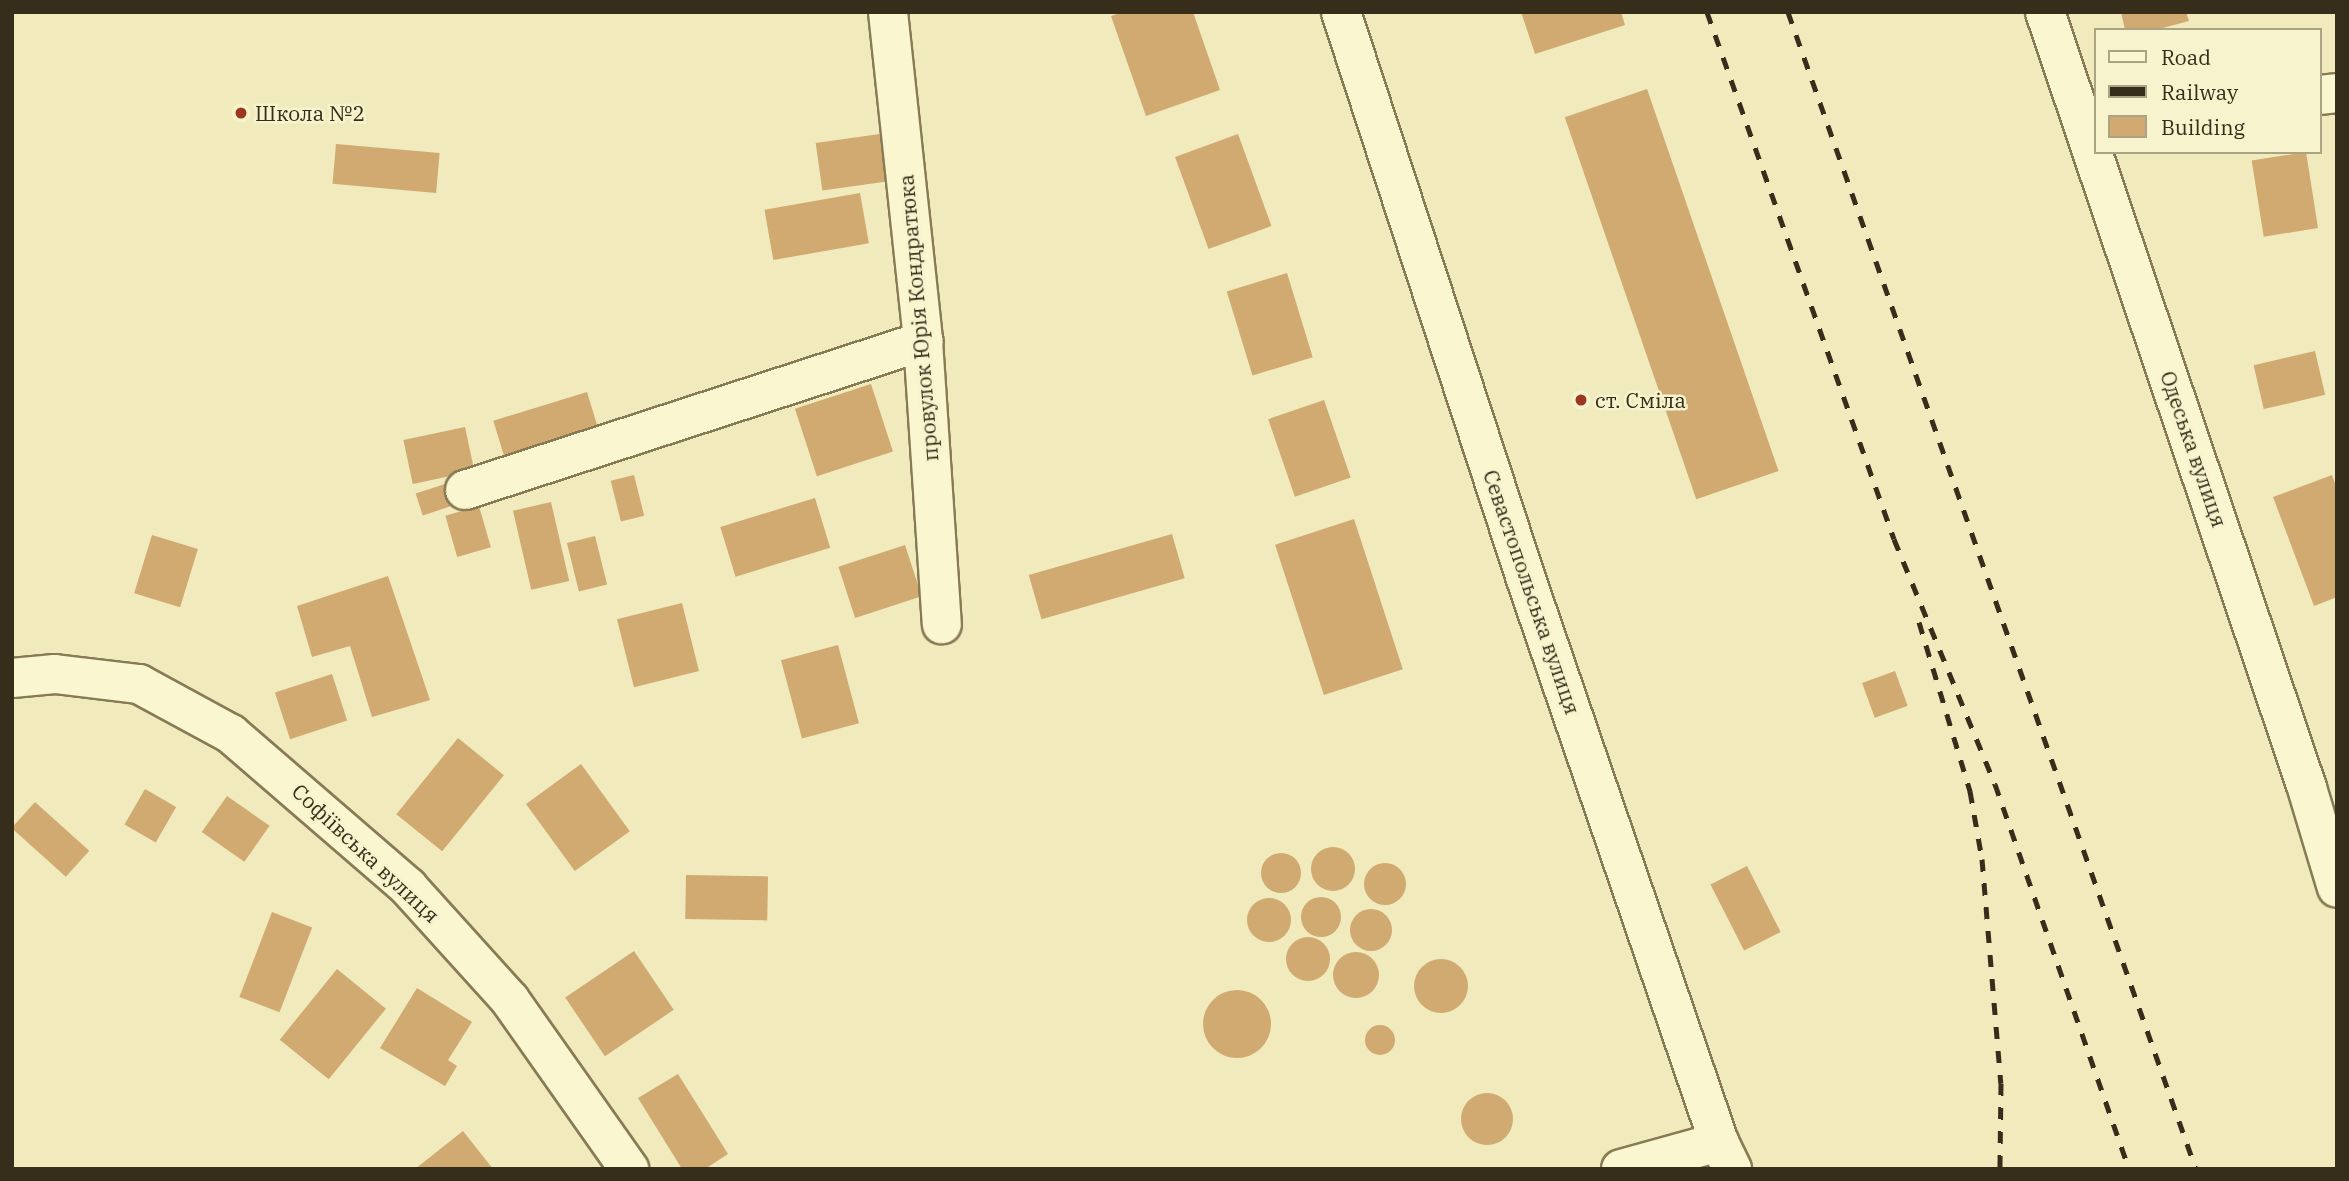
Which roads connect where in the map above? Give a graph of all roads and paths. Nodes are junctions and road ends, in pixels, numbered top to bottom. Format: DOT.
graph roads {
  1 [pos="888,12"];
  2 [pos="1341,12"];
  3 [pos="2045,12"];
  4 [pos="2090,126"];
  5 [pos="2100,154"];
  6 [pos="923,341"];
  7 [pos="465,491"];
  8 [pos="942,624"];
  9 [pos="12,678"];
  10 [pos="2322,786"];
  11 [pos="2337,888"];
  12 [pos="1726,1156"];
  13 [pos="629,1169"];
  14 [pos="1621,1169"];
  1 -- 6 [label="street, провулок Юрія Кондратюка"];
  2 -- 12 [label="street, Севастопольська вулиця"];
  3 -- 4 [label="street, Одеська вулиця"];
  5 -- 10 [label="street, Одеська вулиця"];
  6 -- 7 [label="street"];
  6 -- 8 [label="street, провулок Юрія Кондратюка"];
  9 -- 13 [label="street, Софіївська вулиця"];
  10 -- 11 [label="street, Одеська вулиця"];
  12 -- 14 [label="street"];
}
